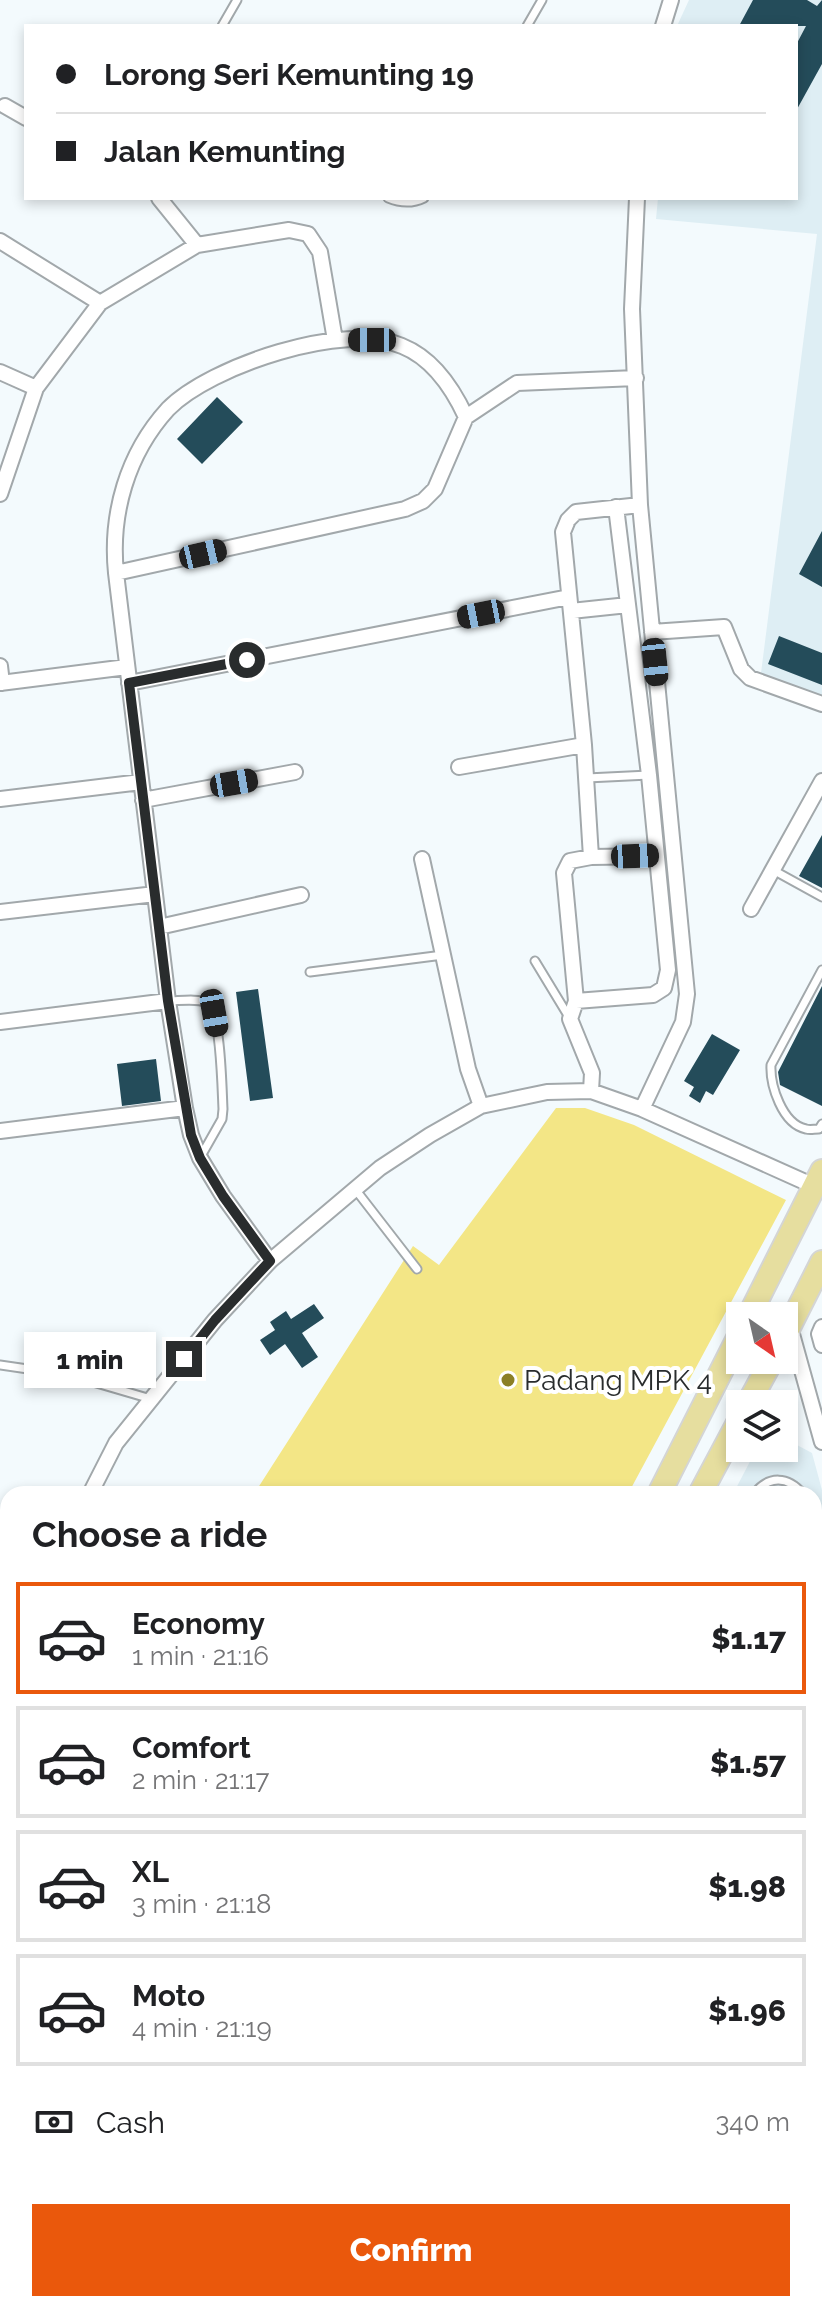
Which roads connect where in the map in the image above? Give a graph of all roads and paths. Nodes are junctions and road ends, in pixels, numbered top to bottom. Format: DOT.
graph roads {
  1 [pos="237,0"];
  2 [pos="542,0"];
  3 [pos="671,0"];
  4 [pos="223,24"];
  5 [pos="528,24"];
  6 [pos="664,24"];
  7 [pos="5,106"];
  8 [pos="24,117"];
  9 [pos="161,200"];
  10 [pos="392,200"];
  11 [pos="417,200"];
  12 [pos="637,200"];
  13 [pos="0,241"];
  14 [pos="197,245"];
  15 [pos="100,303"];
  16 [pos="335,340"];
  17 [pos="0,372"];
  18 [pos="636,378"];
  19 [pos="36,388"];
  20 [pos="466,417"];
  21 [pos="0,494"];
  22 [pos="640,505"];
  23 [pos="616,507"];
  24 [pos="116,573"];
  25 [pos="570,604"];
  26 [pos="628,605"];
  27 [pos="652,632"];
  28 [pos="0,666"];
  29 [pos="127,667"];
  30 [pos="1,683"];
  31 [pos="129,683"];
  32 [pos="822,704"];
  33 [pos="584,745"];
  34 [pos="459,767"];
  35 [pos="295,772"];
  36 [pos="649,775"];
  37 [pos="586,779"];
  38 [pos="822,781"];
  39 [pos="141,782"];
  40 [pos="0,799"];
  41 [pos="143,800"];
  42 [pos="657,856"];
  43 [pos="591,857"];
  44 [pos="422,859"];
  45 [pos="773,870"];
  46 [pos="155,894"];
  47 [pos="301,895"];
  48 [pos="822,897"];
  49 [pos="751,909"];
  50 [pos="0,912"];
  51 [pos="159,927"];
  52 [pos="443,955"];
  53 [pos="535,961"];
  54 [pos="822,970"];
  55 [pos="310,972"];
  56 [pos="168,1001"];
  57 [pos="576,1001"];
  58 [pos="570,1019"];
  59 [pos="0,1022"];
  60 [pos="591,1091"];
  61 [pos="481,1106"];
  62 [pos="185,1108"];
  63 [pos="642,1109"];
  64 [pos="822,1124"];
  65 [pos="0,1131"];
  66 [pos="200,1158"];
  67 [pos="818,1179"];
  68 [pos="355,1188"];
  69 [pos="270,1261"];
  70 [pos="822,1262"];
  71 [pos="417,1269"];
  72 [pos="756,1302"];
  73 [pos="798,1310"];
  74 [pos="822,1327"];
  75 [pos="822,1345"];
  76 [pos="726,1362"];
  77 [pos="0,1365"];
  78 [pos="798,1367"];
  79 [pos="151,1399"];
  80 [pos="822,1442"];
  81 [pos="726,1445"];
  82 [pos="93,1486"];
  83 [pos="663,1486"];
  84 [pos="704,1486"];
  85 [pos="763,1486"];
  86 [pos="796,1486"];
  1 -- 4 [label="lane"];
  2 -- 5 [label="lane"];
  3 -- 6 [label="street"];
  7 -- 8 [label="street"];
  9 -- 14 [label="street"];
  10 -- 11 [label="lane"];
  12 -- 18 [label="street"];
  13 -- 15 [label="street"];
  14 -- 15 [label="street"];
  14 -- 16 [label="street"];
  15 -- 19 [label="street"];
  16 -- 20 [label="street"];
  16 -- 24 [label="street"];
  17 -- 19 [label="street"];
  18 -- 20 [label="street"];
  18 -- 22 [label="street"];
  19 -- 21 [label="street"];
  20 -- 24 [label="street"];
  22 -- 23 [label="street"];
  22 -- 27 [label="street"];
  23 -- 25 [label="street"];
  23 -- 26 [label="street"];
  24 -- 29 [label="street"];
  25 -- 26 [label="street"];
  25 -- 31 [label="street"];
  25 -- 33 [label="street"];
  26 -- 36 [label="street"];
  27 -- 32 [label="street"];
  27 -- 63 [label="street"];
  28 -- 30 [label="street"];
  29 -- 30 [label="street"];
  29 -- 31 [label="street"];
  31 -- 39 [label="street"];
  33 -- 34 [label="street"];
  33 -- 37 [label="street"];
  35 -- 41 [label="street"];
  36 -- 37 [label="lane"];
  36 -- 42 [label="street"];
  37 -- 43 [label="street"];
  38 -- 45 [label="street"];
  39 -- 40 [label="street"];
  39 -- 41 [label="street"];
  41 -- 46 [label="street"];
  42 -- 43 [label="street"];
  42 -- 57 [label="street"];
  43 -- 57 [label="street"];
  44 -- 52 [label="street"];
  45 -- 48 [label="lane"];
  45 -- 49 [label="street"];
  46 -- 50 [label="street"];
  46 -- 51 [label="street"];
  47 -- 51 [label="street"];
  51 -- 56 [label="street"];
  52 -- 55 [label="lane"];
  52 -- 61 [label="street"];
  53 -- 58 [label="lane"];
  54 -- 64 [label="lane"];
  56 -- 59 [label="street"];
  56 -- 62 [label="street"];
  56 -- 66 [label="lane"];
  57 -- 58 [label="street"];
  58 -- 60 [label="street"];
  60 -- 61 [label="street"];
  60 -- 63 [label="street"];
  61 -- 68 [label="street"];
  62 -- 65 [label="street"];
  62 -- 66 [label="street"];
  63 -- 67 [label="street"];
  66 -- 69 [label="street"];
  67 -- 72 [label="highway"];
  68 -- 69 [label="street"];
  68 -- 71 [label="lane"];
  69 -- 79 [label="street"];
  70 -- 73 [label="highway"];
  74 -- 75 [label="street"];
  76 -- 83 [label="highway"];
  77 -- 79 [label="lane"];
  78 -- 80 [label="street"];
  79 -- 82 [label="street"];
  81 -- 84 [label="highway"];
  85 -- 86 [label="lane"];
}
